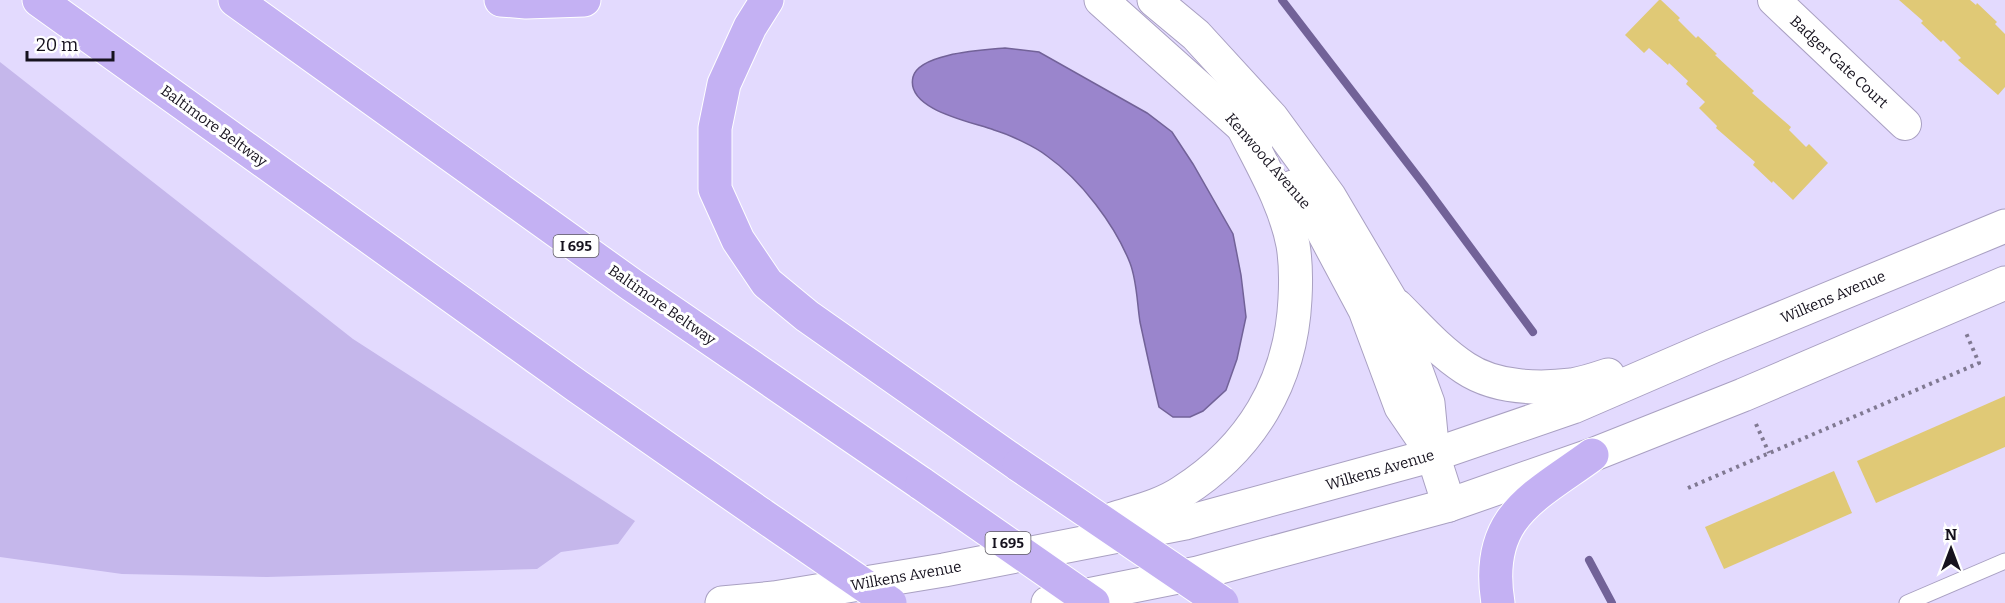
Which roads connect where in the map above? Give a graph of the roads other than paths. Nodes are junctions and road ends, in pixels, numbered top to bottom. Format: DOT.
graph roads {
  1 [pos="39,0"];
  2 [pos="235,0"];
  3 [pos="501,0"];
  4 [pos="584,0"];
  5 [pos="767,0"];
  6 [pos="777,0"];
  7 [pos="1101,0"];
  8 [pos="1154,0"];
  9 [pos="1774,0"];
  10 [pos="750,27"];
  11 [pos="1905,124"];
  12 [pos="1243,127"];
  13 [pos="2005,226"];
  14 [pos="2005,283"];
  15 [pos="1390,299"];
  16 [pos="1714,346"];
  17 [pos="1592,454"];
  18 [pos="1433,455"];
  19 [pos="1449,505"];
  20 [pos="762,515"];
  21 [pos="2005,561"];
  22 [pos="944,570"];
  23 [pos="722,603"];
  24 [pos="852,603"];
  25 [pos="890,603"];
  26 [pos="1048,603"];
  27 [pos="1093,603"];
  28 [pos="1222,603"];
  29 [pos="1498,603"];
  30 [pos="1907,603"];
  1 -- 20 [label="highway, Baltimore Beltway"];
  2 -- 27 [label="highway, Baltimore Beltway / I 695, bridge"];
  3 -- 4 [label="highway"];
  5 -- 10 [label="highway"];
  6 -- 10 [label="highway"];
  7 -- 12 [label="main road, Kenwood Avenue"];
  8 -- 15 [label="main road, Kenwood Avenue"];
  9 -- 11 [label="street, Badger Gate Court"];
  10 -- 28 [label="highway, bridge"];
  12 -- 18 [label="main road, Kenwood Avenue"];
  12 -- 22 [label="main road"];
  13 -- 16 [label="main road, Wilkens Avenue"];
  14 -- 17 [label="main road"];
  15 -- 16 [label="main road"];
  15 -- 18 [label="main road, Kenwood Avenue"];
  16 -- 18 [label="main road, Wilkens Avenue"];
  17 -- 19 [label="main road"];
  17 -- 29 [label="highway"];
  18 -- 19 [label="main road, Kenwood Avenue"];
  18 -- 22 [label="main road, Wilkens Avenue"];
  19 -- 26 [label="main road"];
  20 -- 24 [label="highway, bridge"];
  20 -- 25 [label="highway, Baltimore Beltway, bridge"];
  21 -- 30 [label="lane"];
  22 -- 23 [label="main road, Wilkens Avenue"];
}
